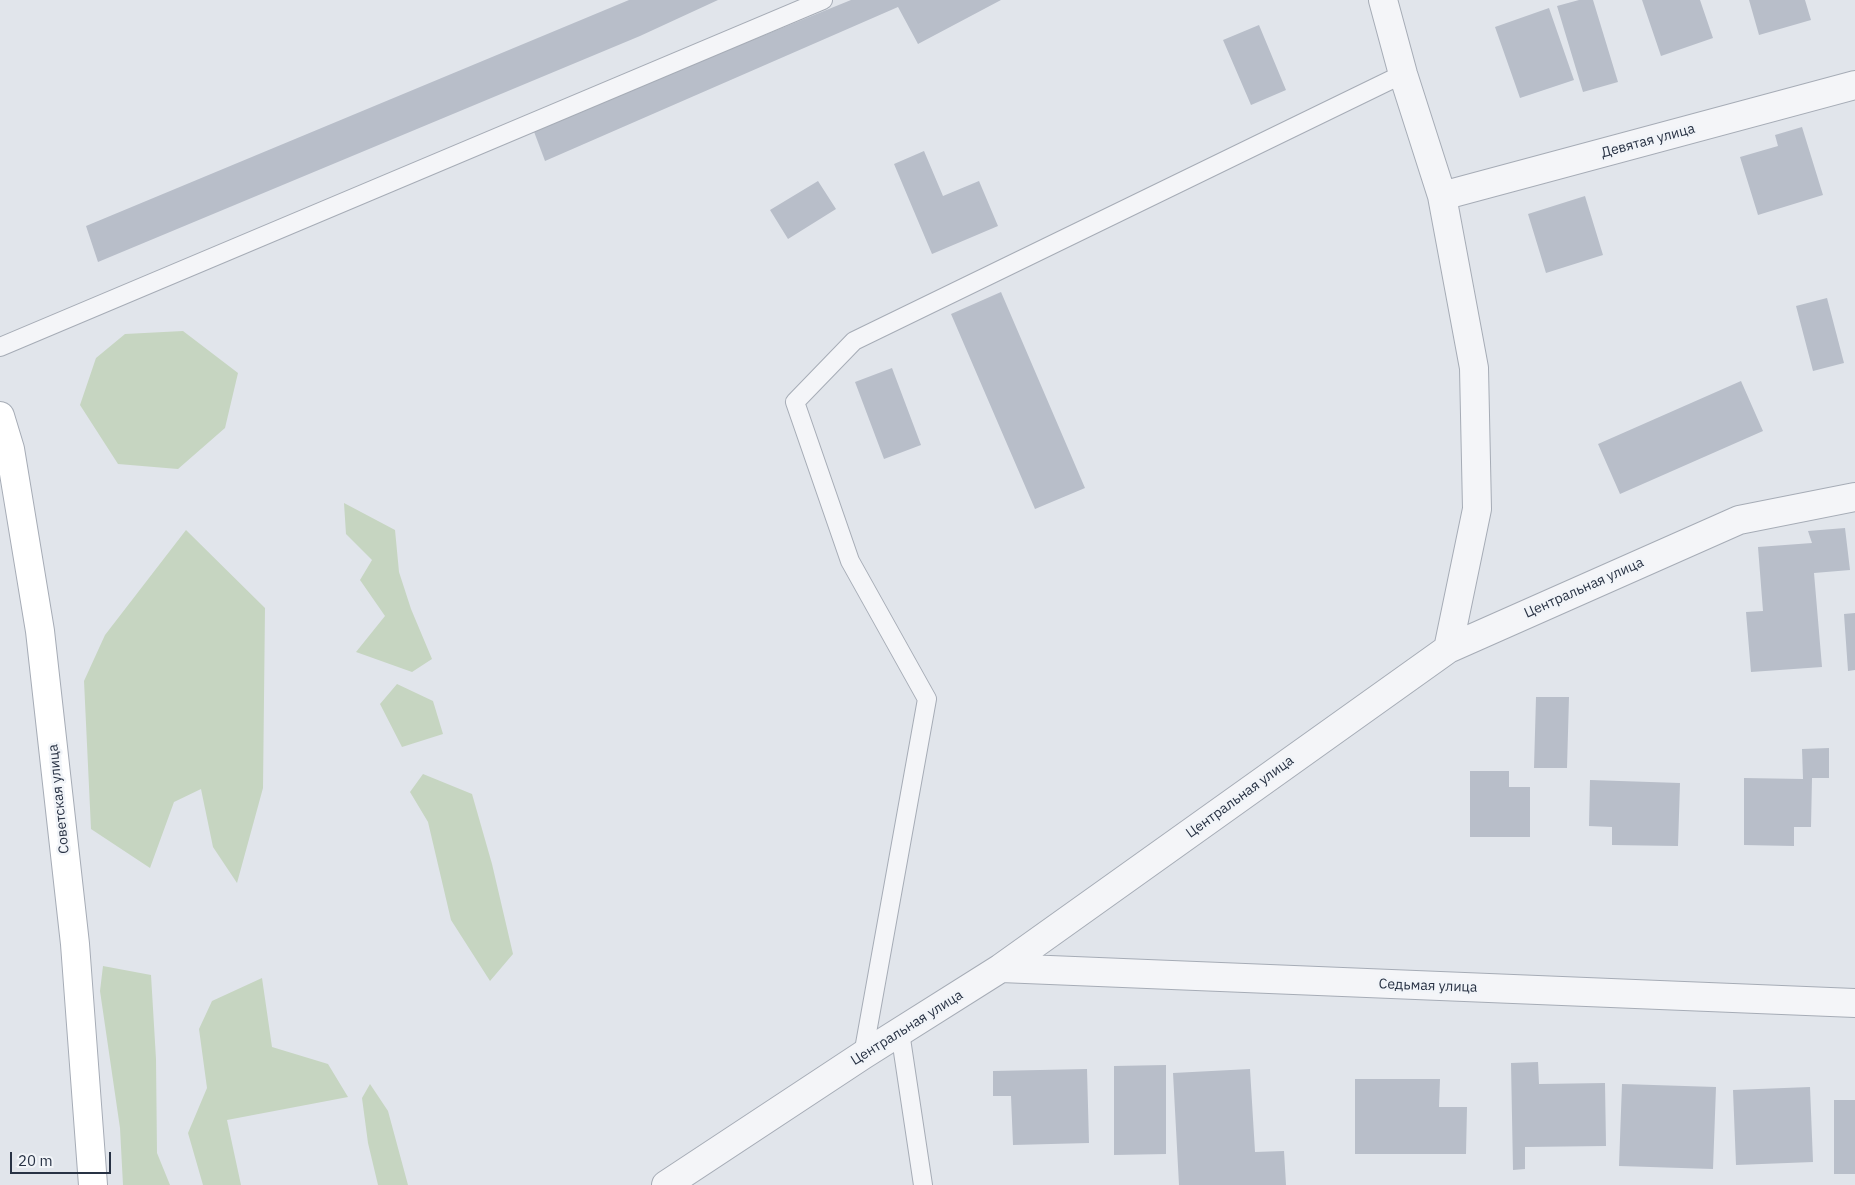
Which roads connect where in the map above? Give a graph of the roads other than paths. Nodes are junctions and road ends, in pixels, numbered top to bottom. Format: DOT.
graph roads {
  1 [pos="823,0"];
  2 [pos="1383,0"];
  3 [pos="1403,74"];
  4 [pos="1855,85"];
  5 [pos="1442,196"];
  6 [pos="0,347"];
  7 [pos="0,416"];
  8 [pos="1855,497"];
  9 [pos="1448,648"];
  10 [pos="1000,968"];
  11 [pos="1855,1003"];
  12 [pos="900,1032"];
  13 [pos="863,1055"];
  14 [pos="93,1185"];
  15 [pos="666,1185"];
  16 [pos="923,1185"];
  1 -- 6 [label="lane"];
  2 -- 3 [label="street"];
  3 -- 5 [label="street"];
  3 -- 13 [label="lane"];
  4 -- 5 [label="street, Девятая улица"];
  5 -- 9 [label="street"];
  7 -- 14 [label="main road, Советская улица"];
  8 -- 9 [label="street, Центральная улица"];
  9 -- 10 [label="street, Центральная улица"];
  10 -- 11 [label="street, Седьмая улица"];
  10 -- 12 [label="street, Центральная улица"];
  12 -- 13 [label="street, Центральная улица"];
  12 -- 16 [label="lane"];
  13 -- 15 [label="street, Центральная улица"];
}
